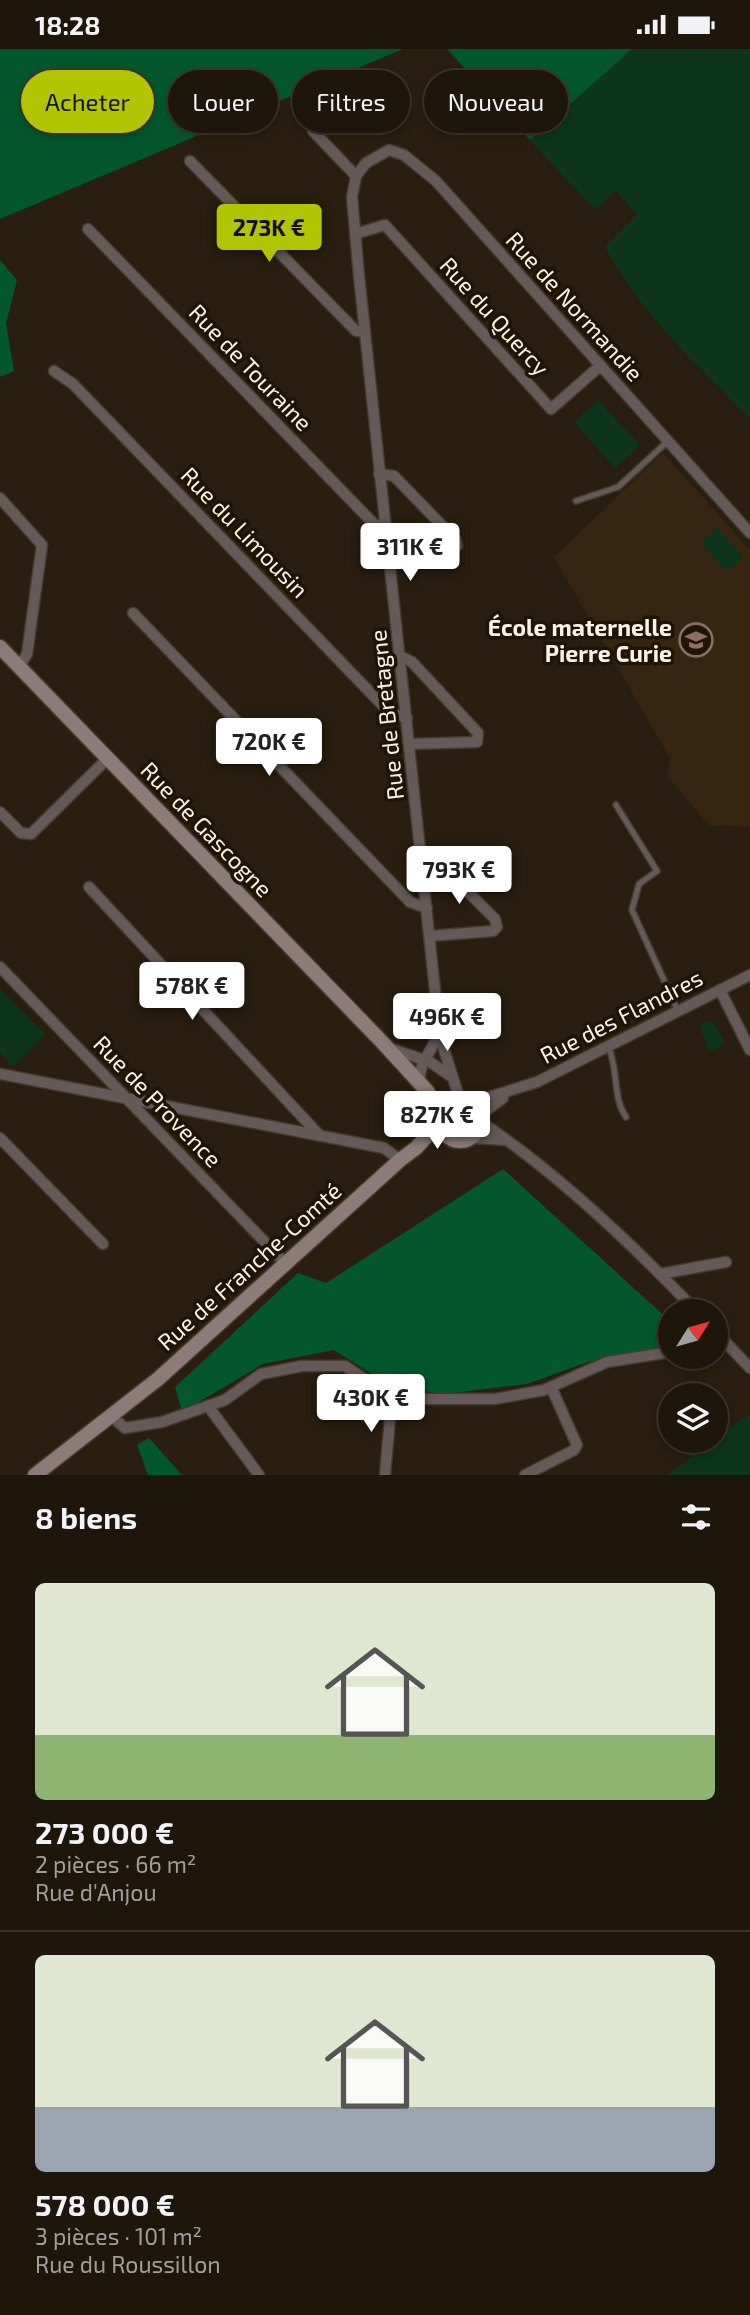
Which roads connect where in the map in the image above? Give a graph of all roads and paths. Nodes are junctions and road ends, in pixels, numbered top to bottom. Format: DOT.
graph roads {
  1 [pos="315,133"];
  2 [pos="190,160"];
  3 [pos="356,176"];
  4 [pos="88,229"];
  5 [pos="355,234"];
  6 [pos="365,332"];
  7 [pos="600,366"];
  8 [pos="54,371"];
  9 [pos="667,442"];
  10 [pos="379,474"];
  11 [pos="0,498"];
  12 [pos="576,501"];
  13 [pos="387,527"];
  14 [pos="750,533"];
  15 [pos="390,552"];
  16 [pos="133,613"];
  17 [pos="0,647"];
  18 [pos="402,657"];
  19 [pos="19,667"];
  20 [pos="407,718"];
  21 [pos="410,744"];
  22 [pos="107,759"];
  23 [pos="616,805"];
  24 [pos="0,812"];
  25 [pos="421,854"];
  26 [pos="89,887"];
  27 [pos="426,908"];
  28 [pos="430,936"];
  29 [pos="0,967"];
  30 [pos="750,975"];
  31 [pos="720,990"];
  32 [pos="678,1011"];
  33 [pos="438,1019"];
  34 [pos="383,1043"];
  35 [pos="608,1046"];
  36 [pos="750,1050"];
  37 [pos="423,1059"];
  38 [pos="0,1074"];
  39 [pos="452,1077"];
  40 [pos="420,1085"];
  41 [pos="511,1092"];
  42 [pos="128,1100"];
  43 [pos="465,1101"];
  44 [pos="441,1117"];
  45 [pos="626,1117"];
  46 [pos="480,1119"];
  47 [pos="320,1136"];
  48 [pos="448,1137"];
  49 [pos="0,1138"];
  50 [pos="471,1138"];
  51 [pos="509,1141"];
  52 [pos="416,1149"];
  53 [pos="400,1160"];
  54 [pos="103,1244"];
  55 [pos="726,1262"];
  56 [pos="286,1264"];
  57 [pos="660,1274"];
  58 [pos="684,1299"];
  59 [pos="728,1345"];
  60 [pos="658,1354"];
  61 [pos="750,1368"];
  62 [pos="551,1387"];
  63 [pos="391,1396"];
  64 [pos="208,1406"];
  65 [pos="111,1416"];
  66 [pos="35,1475"];
  67 [pos="259,1475"];
  68 [pos="385,1475"];
  69 [pos="525,1475"];
  1 -- 3 [label="street"];
  2 -- 6 [label="street"];
  3 -- 5 [label="street, Rue de Bretagne"];
  3 -- 7 [label="street, Rue de Normandie"];
  4 -- 13 [label="street, Rue de Touraine"];
  5 -- 6 [label="street, Rue de Bretagne"];
  5 -- 7 [label="street, Rue du Quercy"];
  6 -- 10 [label="street, Rue de Bretagne"];
  7 -- 9 [label="street, Rue de Normandie"];
  8 -- 20 [label="street, Rue du Limousin"];
  9 -- 12 [label="lane"];
  9 -- 14 [label="street, Rue de Normandie"];
  10 -- 13 [label="street, Rue de Bretagne"];
  10 -- 15 [label="street"];
  11 -- 19 [label="street"];
  13 -- 15 [label="street, Rue de Bretagne"];
  15 -- 18 [label="street, Rue de Bretagne"];
  16 -- 27 [label="street"];
  17 -- 19 [label="street, Rue de Gascogne"];
  18 -- 20 [label="street, Rue de Bretagne"];
  18 -- 21 [label="street"];
  19 -- 22 [label="street, Rue de Gascogne"];
  20 -- 21 [label="street, Rue de Bretagne"];
  21 -- 25 [label="street, Rue de Bretagne"];
  22 -- 24 [label="street"];
  22 -- 34 [label="street, Rue de Gascogne"];
  23 -- 32 [label="lane"];
  25 -- 27 [label="street, Rue de Bretagne"];
  25 -- 28 [label="street"];
  26 -- 47 [label="street"];
  27 -- 28 [label="street, Rue de Bretagne"];
  28 -- 33 [label="street, Rue de Bretagne"];
  29 -- 42 [label="street, Rue de Provence"];
  30 -- 31 [label="street, Rue des Flandres"];
  31 -- 32 [label="street, Rue des Flandres"];
  31 -- 36 [label="street"];
  32 -- 35 [label="street, Rue des Flandres"];
  33 -- 37 [label="street"];
  33 -- 39 [label="street, Rue de Bretagne"];
  34 -- 37 [label="street, Rue de Gascogne"];
  34 -- 40 [label="street, Rue de Gascogne"];
  35 -- 41 [label="street, Rue des Flandres"];
  35 -- 45 [label="lane"];
  37 -- 39 [label="street, Rue de Gascogne"];
  37 -- 40 [label="street"];
  38 -- 42 [label="street"];
  39 -- 43 [label="street, Rue de Bretagne"];
  40 -- 44 [label="street, Rue de Gascogne"];
  41 -- 43 [label="street, Rue des Flandres"];
  41 -- 46 [label="street, Rue des Flandres"];
  42 -- 47 [label="street"];
  42 -- 56 [label="street, Rue de Provence"];
  43 -- 44 [label="street"];
  43 -- 46 [label="street"];
  44 -- 48 [label="street"];
  44 -- 52 [label="street, Rue de Franche-Comté"];
  46 -- 50 [label="street"];
  46 -- 51 [label="street"];
  47 -- 53 [label="street"];
  48 -- 50 [label="street"];
  48 -- 52 [label="street, Rue de Franche-Comté"];
  49 -- 54 [label="street"];
  50 -- 51 [label="street"];
  51 -- 57 [label="street"];
  52 -- 53 [label="street, Rue de Franche-Comté"];
  53 -- 56 [label="street, Rue de Franche-Comté"];
  55 -- 57 [label="street"];
  56 -- 65 [label="street, Rue de Franche-Comté"];
  57 -- 58 [label="street"];
  59 -- 61 [label="street"];
  60 -- 62 [label="street"];
  62 -- 63 [label="street"];
  62 -- 69 [label="street"];
  63 -- 64 [label="street"];
  63 -- 68 [label="street"];
  64 -- 65 [label="street"];
  64 -- 67 [label="street"];
  65 -- 66 [label="street, Rue de Franche-Comté"];
}
